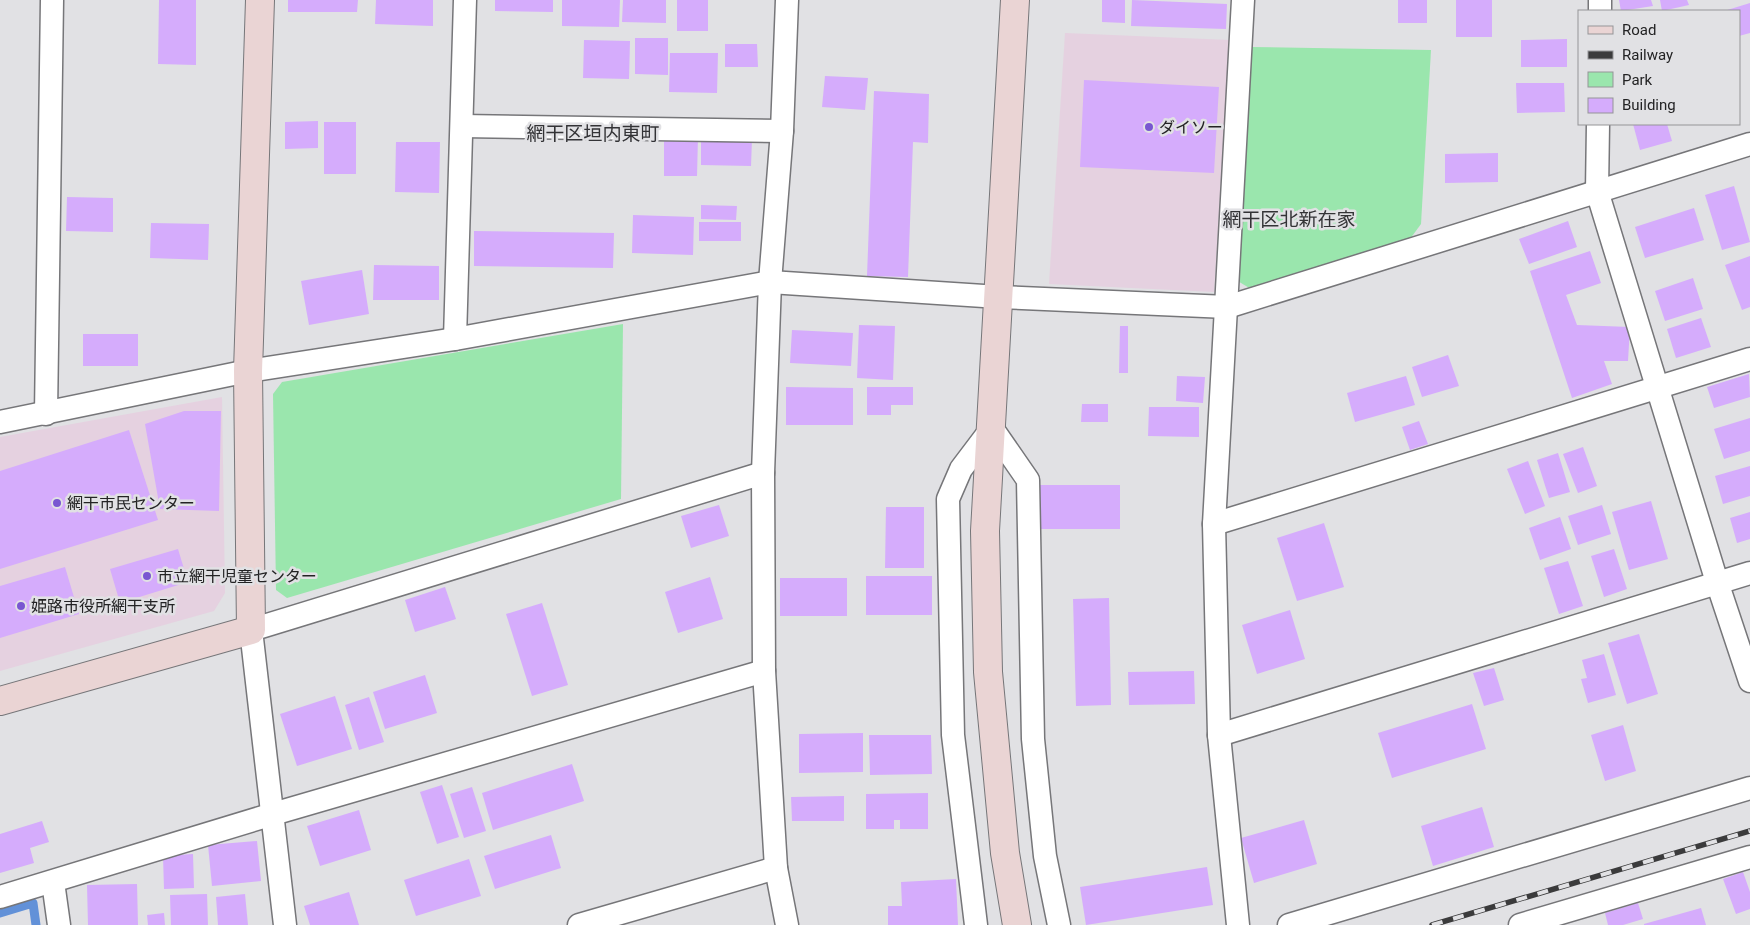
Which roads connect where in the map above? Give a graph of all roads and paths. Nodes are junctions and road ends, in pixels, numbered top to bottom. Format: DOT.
graph roads {
  1 [pos="52,0"];
  2 [pos="260,0"];
  3 [pos="466,0"];
  4 [pos="787,0"];
  5 [pos="1015,0"];
  6 [pos="1243,0"];
  7 [pos="1598,125"];
  8 [pos="462,126"];
  9 [pos="782,131"];
  10 [pos="1750,144"];
  11 [pos="1598,192"];
  12 [pos="770,282"];
  13 [pos="999,297"];
  14 [pos="1227,307"];
  15 [pos="455,338"];
  16 [pos="1750,359"];
  17 [pos="248,371"];
  18 [pos="1659,387"];
  19 [pos="46,414"];
  20 [pos="0,422"];
  21 [pos="992,428"];
  22 [pos="763,472"];
  23 [pos="1214,524"];
  24 [pos="1750,573"];
  25 [pos="1717,582"];
  26 [pos="252,630"];
  27 [pos="764,671"];
  28 [pos="1750,681"];
  29 [pos="0,701"];
  30 [pos="1219,736"];
  31 [pos="1750,788"];
  32 [pos="273,814"];
  33 [pos="1750,857"];
  34 [pos="776,868"];
  35 [pos="53,882"];
  36 [pos="0,897"];
  37 [pos="1585,915"];
  38 [pos="58,925"];
  39 [pos="285,925"];
  40 [pos="579,925"];
  41 [pos="788,925"];
  42 [pos="976,925"];
  43 [pos="1017,925"];
  44 [pos="1059,925"];
  45 [pos="1238,925"];
  46 [pos="1289,925"];
  47 [pos="1520,925"];
  1 -- 19 [label="street"];
  2 -- 17 [label="street"];
  3 -- 8 [label="street"];
  4 -- 9 [label="street"];
  5 -- 13 [label="street"];
  6 -- 14 [label="street"];
  7 -- 11 [label="street"];
  8 -- 9 [label="street"];
  8 -- 15 [label="street"];
  9 -- 12 [label="street"];
  10 -- 11 [label="street"];
  11 -- 14 [label="street"];
  11 -- 18 [label="street"];
  12 -- 13 [label="street"];
  12 -- 15 [label="street"];
  12 -- 22 [label="street"];
  13 -- 14 [label="street"];
  13 -- 21 [label="street"];
  14 -- 23 [label="street"];
  15 -- 17 [label="street"];
  16 -- 18 [label="street"];
  17 -- 19 [label="street"];
  17 -- 26 [label="street"];
  18 -- 23 [label="street"];
  18 -- 25 [label="street"];
  19 -- 20 [label="street"];
  21 -- 42 [label="street"];
  21 -- 43 [label="street"];
  21 -- 44 [label="street"];
  22 -- 26 [label="street"];
  22 -- 27 [label="street"];
  23 -- 30 [label="street"];
  24 -- 25 [label="street"];
  25 -- 28 [label="street"];
  25 -- 30 [label="street"];
  26 -- 29 [label="street"];
  26 -- 32 [label="street"];
  27 -- 32 [label="street"];
  27 -- 34 [label="street"];
  30 -- 45 [label="street"];
  31 -- 46 [label="street"];
  32 -- 35 [label="street"];
  32 -- 39 [label="street"];
  33 -- 37 [label="street"];
  34 -- 40 [label="street"];
  34 -- 41 [label="street"];
  35 -- 36 [label="street"];
  35 -- 38 [label="street"];
  37 -- 47 [label="street"];
}
